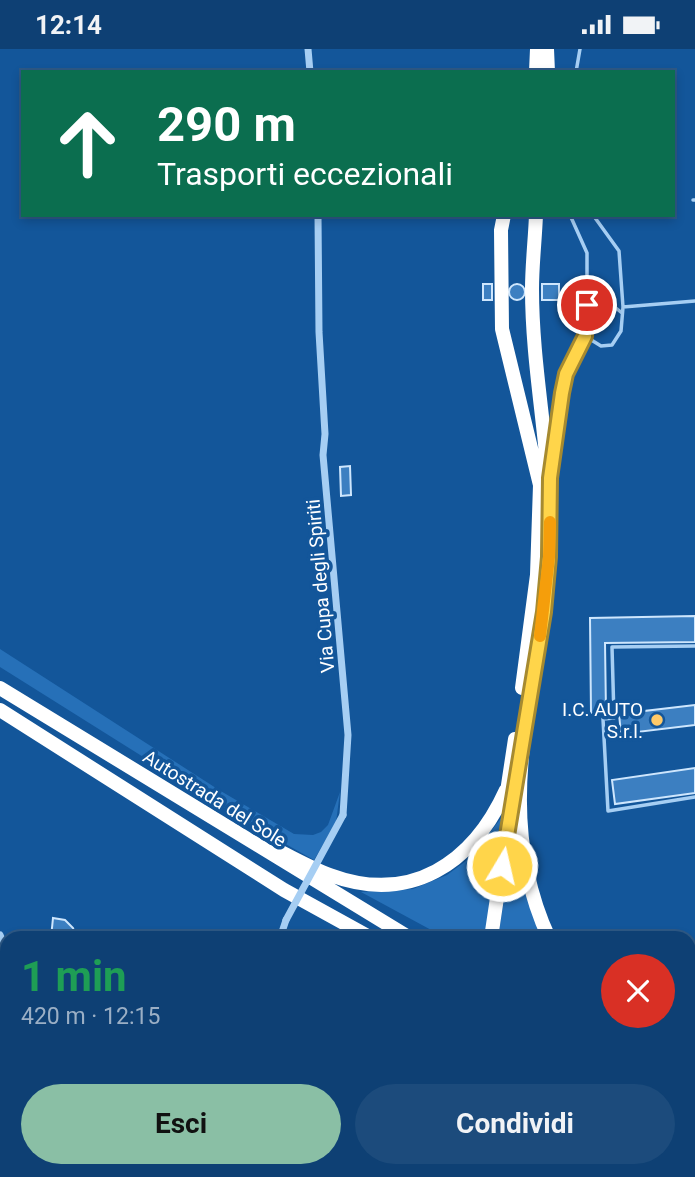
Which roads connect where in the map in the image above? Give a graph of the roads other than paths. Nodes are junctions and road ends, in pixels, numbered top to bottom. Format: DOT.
graph roads {
  1 [pos="308,49"];
  2 [pos="537,49"];
  3 [pos="547,49"];
  4 [pos="580,49"];
  5 [pos="310,70"];
  6 [pos="536,70"];
  7 [pos="548,70"];
  8 [pos="576,70"];
  9 [pos="318,217"];
  10 [pos="504,217"];
  11 [pos="536,217"];
  12 [pos="571,217"];
  13 [pos="594,217"];
  14 [pos="607,290"];
  15 [pos="695,301"];
  16 [pos="623,307"];
  17 [pos="622,313"];
  18 [pos="585,336"];
  19 [pos="550,478"];
  20 [pos="695,646"];
  21 [pos="0,688"];
  22 [pos="0,710"];
  23 [pos="522,755"];
  24 [pos="508,785"];
  25 [pos="695,797"];
  26 [pos="509,818"];
  27 [pos="223,825"];
  28 [pos="284,890"];
  29 [pos="282,931"];
  30 [pos="342,931"];
  31 [pos="358,931"];
  32 [pos="398,931"];
  33 [pos="492,931"];
  34 [pos="547,931"];
  1 -- 5 [label="street"];
  2 -- 6 [label="highway"];
  3 -- 7 [label="highway"];
  4 -- 8 [label="lane"];
  9 -- 29 [label="street, Via Cupa degli Spiriti, bridge"];
  10 -- 24 [label="highway"];
  11 -- 19 [label="highway"];
  12 -- 18 [label="lane"];
  13 -- 16 [label="lane"];
  14 -- 17 [label="lane"];
  15 -- 16 [label="lane"];
  16 -- 17 [label="lane"];
  17 -- 18 [label="lane"];
  18 -- 19 [label="lane"];
  19 -- 23 [label="highway"];
  20 -- 25 [label="lane"];
  21 -- 27 [label="highway, Autostrada del Sole"];
  22 -- 28 [label="highway"];
  23 -- 26 [label="highway"];
  23 -- 34 [label="highway"];
  24 -- 26 [label="highway"];
  24 -- 27 [label="highway"];
  26 -- 33 [label="highway"];
  27 -- 32 [label="highway, Autostrada del Sole"];
  28 -- 30 [label="highway"];
  28 -- 31 [label="highway"];
}
